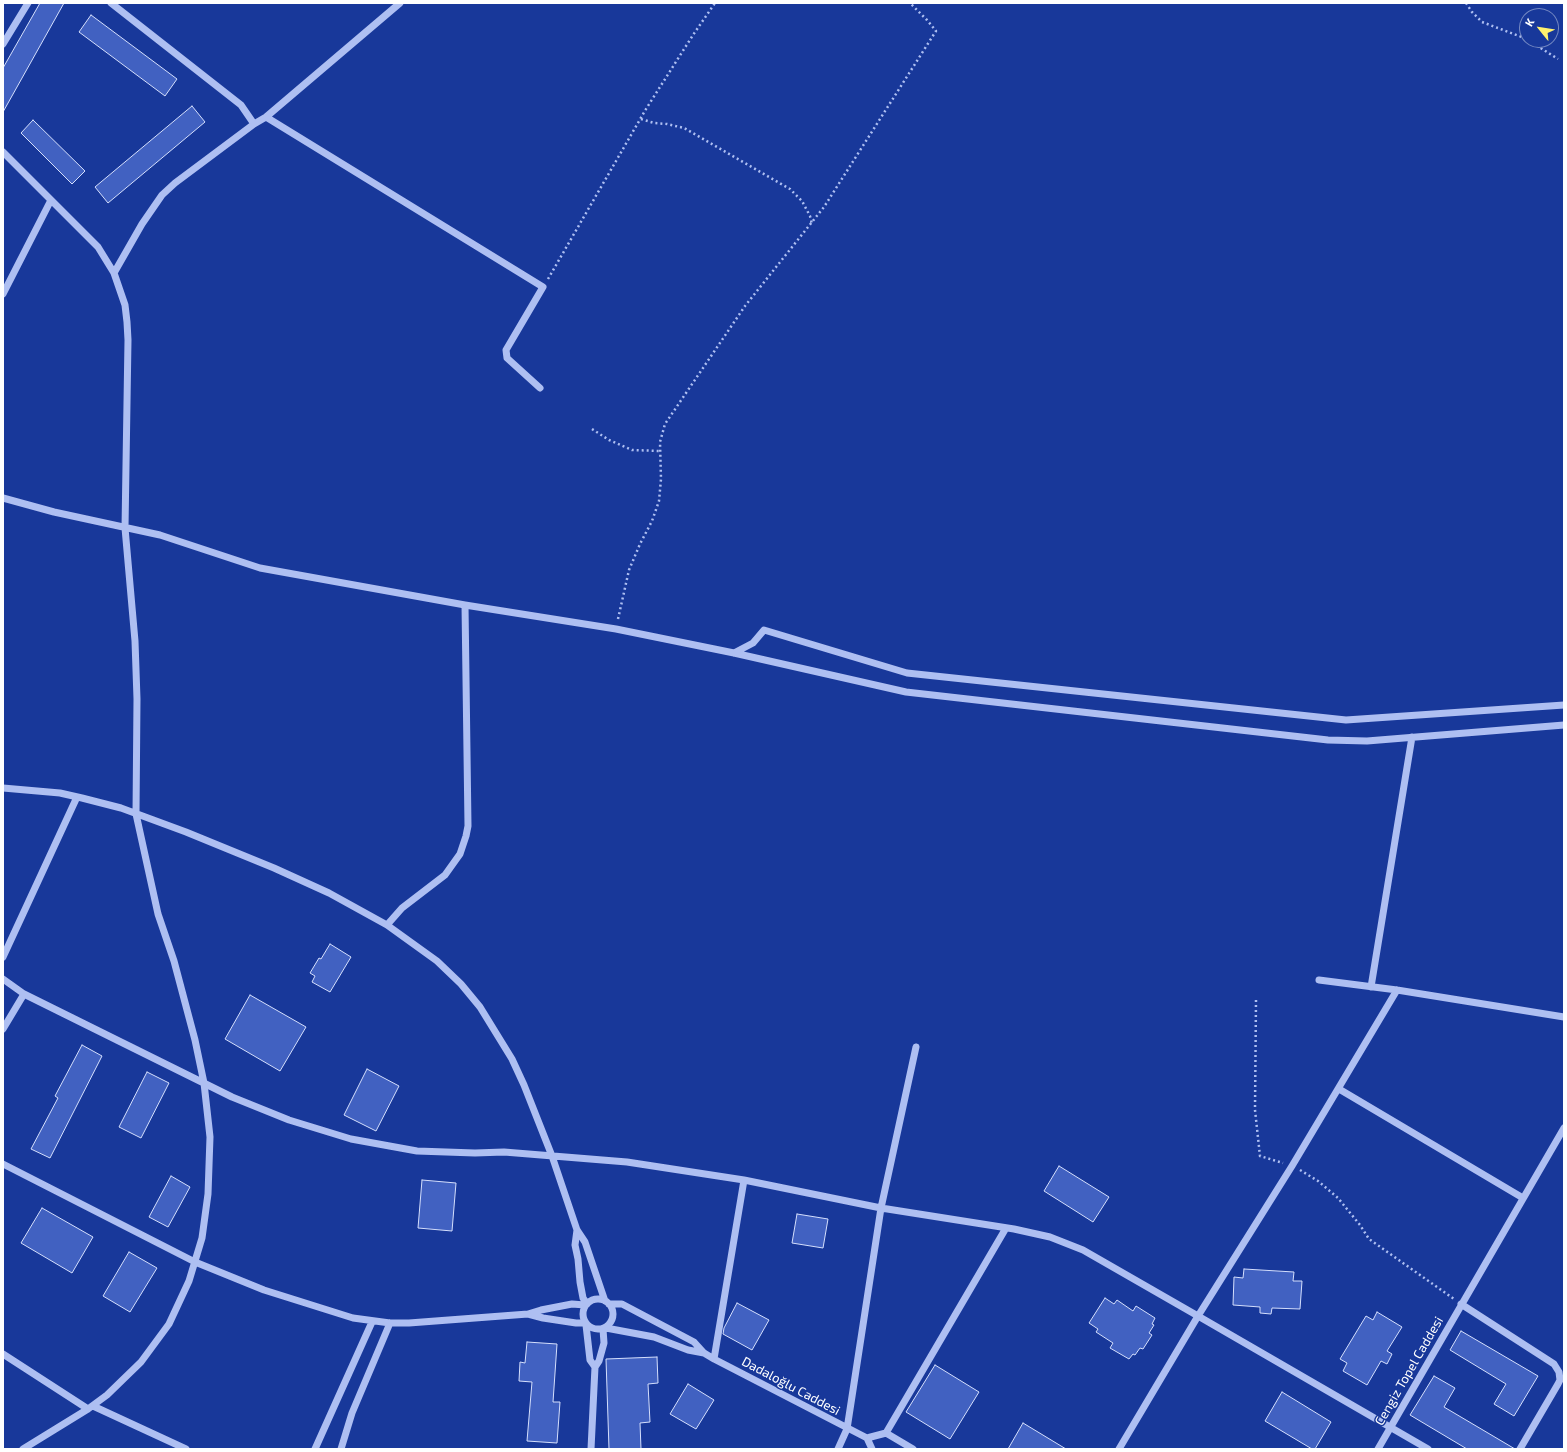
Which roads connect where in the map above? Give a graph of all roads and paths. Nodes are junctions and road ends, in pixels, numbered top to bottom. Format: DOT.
graph roads {
  1 [pos="28,3"];
  2 [pos="111,3"];
  3 [pos="400,3"];
  4 [pos="715,3"];
  5 [pos="910,3"];
  6 [pos="1466,3"];
  7 [pos="1519,36"];
  8 [pos="3,44"];
  9 [pos="1540,48"];
  10 [pos="1558,60"];
  11 [pos="266,116"];
  12 [pos="641,119"];
  13 [pos="254,124"];
  14 [pos="3,152"];
  15 [pos="51,200"];
  16 [pos="812,224"];
  17 [pos="114,274"];
  18 [pos="543,287"];
  19 [pos="3,294"];
  20 [pos="540,388"];
  21 [pos="592,429"];
  22 [pos="659,451"];
  23 [pos="3,498"];
  24 [pos="126,528"];
  25 [pos="465,605"];
  26 [pos="616,629"];
  27 [pos="734,653"];
  28 [pos="1564,705"];
  29 [pos="1564,725"];
  30 [pos="1412,737"];
  31 [pos="3,788"];
  32 [pos="77,797"];
  33 [pos="136,814"];
  34 [pos="387,925"];
  35 [pos="3,957"];
  36 [pos="3,979"];
  37 [pos="1318,980"];
  38 [pos="1371,986"];
  39 [pos="1397,990"];
  40 [pos="24,994"];
  41 [pos="1256,1000"];
  42 [pos="1564,1017"];
  43 [pos="3,1029"];
  44 [pos="916,1047"];
  45 [pos="204,1083"];
  46 [pos="1339,1089"];
  47 [pos="1564,1128"];
  48 [pos="552,1156"];
  49 [pos="3,1164"];
  50 [pos="1292,1166"];
  51 [pos="744,1180"];
  52 [pos="1523,1198"];
  53 [pos="881,1208"];
  54 [pos="1006,1228"];
  55 [pos="577,1230"];
  56 [pos="194,1262"];
  57 [pos="607,1302"];
  58 [pos="586,1304"];
  59 [pos="1461,1304"];
  60 [pos="528,1314"];
  61 [pos="1198,1316"];
  62 [pos="372,1322"];
  63 [pos="390,1323"];
  64 [pos="586,1324"];
  65 [pos="605,1328"];
  66 [pos="704,1353"];
  67 [pos="3,1354"];
  68 [pos="714,1359"];
  69 [pos="595,1367"];
  70 [pos="91,1408"];
  71 [pos="1391,1428"];
  72 [pos="847,1429"];
  73 [pos="886,1433"];
  74 [pos="866,1438"];
  75 [pos="23,1449"];
  76 [pos="186,1449"];
  77 [pos="315,1449"];
  78 [pos="342,1449"];
  79 [pos="591,1449"];
  80 [pos="838,1449"];
  81 [pos="872,1449"];
  82 [pos="913,1449"];
  83 [pos="1119,1449"];
  84 [pos="1378,1449"];
  85 [pos="1428,1449"];
  86 [pos="1520,1449"];
  1 -- 8 [label="street"];
  2 -- 13 [label="street"];
  3 -- 11 [label="street"];
  4 -- 12 [label="path"];
  5 -- 16 [label="path"];
  6 -- 7 [label="path"];
  9 -- 10 [label="path"];
  11 -- 13 [label="street"];
  11 -- 18 [label="street"];
  12 -- 16 [label="path"];
  12 -- 18 [label="path"];
  13 -- 17 [label="street"];
  14 -- 15 [label="street"];
  15 -- 17 [label="street"];
  15 -- 19 [label="street"];
  16 -- 22 [label="path"];
  17 -- 24 [label="street"];
  18 -- 20 [label="street"];
  21 -- 22 [label="path"];
  22 -- 26 [label="path"];
  23 -- 24 [label="street"];
  24 -- 25 [label="street"];
  24 -- 33 [label="street"];
  25 -- 26 [label="street"];
  25 -- 34 [label="street"];
  26 -- 27 [label="street"];
  27 -- 28 [label="street"];
  27 -- 30 [label="street"];
  29 -- 30 [label="street"];
  30 -- 38 [label="street"];
  31 -- 32 [label="street"];
  32 -- 33 [label="street"];
  32 -- 35 [label="street"];
  33 -- 34 [label="street"];
  33 -- 45 [label="street"];
  34 -- 48 [label="street"];
  36 -- 40 [label="street"];
  37 -- 38 [label="street"];
  38 -- 39 [label="street"];
  39 -- 42 [label="street"];
  39 -- 46 [label="street"];
  40 -- 43 [label="street"];
  40 -- 45 [label="street"];
  41 -- 50 [label="path"];
  44 -- 53 [label="street"];
  45 -- 48 [label="street"];
  45 -- 56 [label="street"];
  46 -- 50 [label="street"];
  46 -- 52 [label="street"];
  47 -- 52 [label="street, Cengiz Topel Caddesi"];
  48 -- 51 [label="street"];
  48 -- 55 [label="street"];
  49 -- 56 [label="street"];
  50 -- 59 [label="path"];
  50 -- 61 [label="street"];
  51 -- 53 [label="street"];
  51 -- 68 [label="street"];
  52 -- 59 [label="street, Cengiz Topel Caddesi"];
  53 -- 54 [label="street"];
  53 -- 72 [label="street"];
  54 -- 61 [label="street"];
  54 -- 73 [label="street"];
  55 -- 57 [label="street"];
  55 -- 58 [label="street"];
  56 -- 62 [label="street"];
  56 -- 70 [label="street"];
  57 -- 58 [label="street"];
  57 -- 65 [label="street"];
  57 -- 66 [label="street, Dadaloğlu Caddesi"];
  58 -- 60 [label="street"];
  58 -- 64 [label="street"];
  59 -- 71 [label="street, Cengiz Topel Caddesi"];
  59 -- 86 [label="street"];
  60 -- 63 [label="street"];
  60 -- 64 [label="street"];
  61 -- 71 [label="street"];
  61 -- 83 [label="street"];
  62 -- 63 [label="street"];
  62 -- 77 [label="street"];
  63 -- 78 [label="street"];
  64 -- 65 [label="street"];
  64 -- 69 [label="street"];
  65 -- 66 [label="street, Dadaloğlu Caddesi"];
  65 -- 69 [label="street"];
  66 -- 68 [label="street, Dadaloğlu Caddesi"];
  67 -- 70 [label="street"];
  68 -- 72 [label="street, Dadaloğlu Caddesi"];
  69 -- 79 [label="street"];
  70 -- 75 [label="street"];
  70 -- 76 [label="street"];
  71 -- 84 [label="street, Cengiz Topel Caddesi"];
  71 -- 85 [label="street"];
  72 -- 74 [label="street, Dadaloğlu Caddesi"];
  72 -- 80 [label="street"];
  73 -- 74 [label="street"];
  73 -- 82 [label="street"];
  74 -- 81 [label="street"];
}
